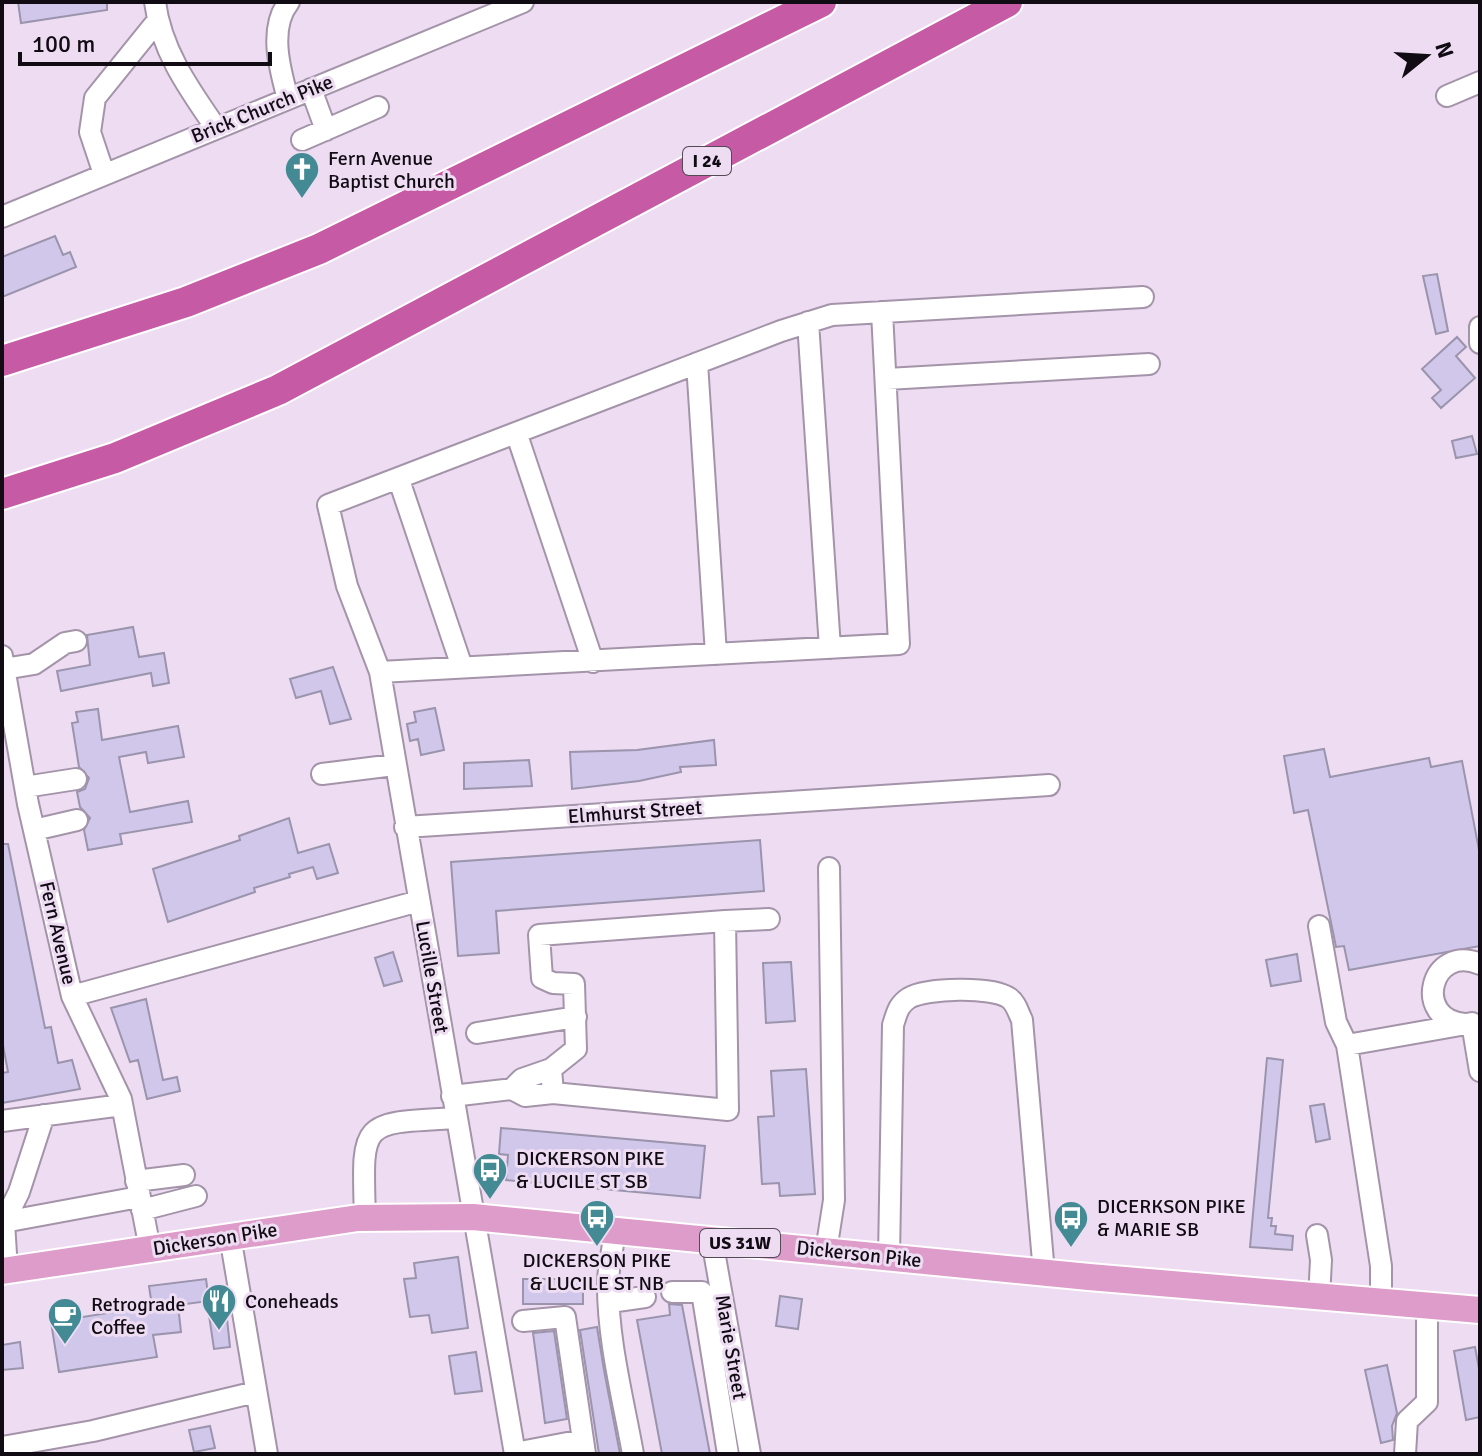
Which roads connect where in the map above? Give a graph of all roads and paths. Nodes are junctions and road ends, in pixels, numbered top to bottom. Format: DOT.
graph roads {
  1 [pos="289,2"];
  2 [pos="523,2"];
  3 [pos="821,2"];
  4 [pos="1007,2"];
  5 [pos="156,11"];
  6 [pos="1480,82"];
  7 [pos="311,89"];
  8 [pos="1447,96"];
  9 [pos="288,99"];
  10 [pos="378,107"];
  11 [pos="216,128"];
  12 [pos="326,130"];
  13 [pos="302,140"];
  14 [pos="104,174"];
  15 [pos="2,217"];
  16 [pos="1143,297"];
  17 [pos="882,312"];
  18 [pos="808,322"];
  19 [pos="1480,327"];
  20 [pos="1480,343"];
  21 [pos="2,361"];
  22 [pos="697,363"];
  23 [pos="1149,364"];
  24 [pos="887,379"];
  25 [pos="517,435"];
  26 [pos="399,480"];
  27 [pos="2,494"];
  28 [pos="76,641"];
  29 [pos="830,648"];
  30 [pos="716,654"];
  31 [pos="593,662"];
  32 [pos="3,663"];
  33 [pos="462,667"];
  34 [pos="380,672"];
  35 [pos="394,765"];
  36 [pos="322,774"];
  37 [pos="76,779"];
  38 [pos="1049,785"];
  39 [pos="25,787"];
  40 [pos="77,820"];
  41 [pos="405,827"];
  42 [pos="34,830"];
  43 [pos="829,868"];
  44 [pos="419,901"];
  45 [pos="769,919"];
  46 [pos="725,921"];
  47 [pos="1319,926"];
  48 [pos="1480,964"];
  49 [pos="72,996"];
  50 [pos="1436,1007"];
  51 [pos="576,1017"];
  52 [pos="1476,1022"];
  53 [pos="1429,1031"];
  54 [pos="477,1033"];
  55 [pos="1347,1045"];
  56 [pos="551,1069"];
  57 [pos="1480,1071"];
  58 [pos="512,1089"];
  59 [pos="553,1093"];
  60 [pos="452,1096"];
  61 [pos="122,1105"];
  62 [pos="44,1115"];
  63 [pos="456,1118"];
  64 [pos="2,1121"];
  65 [pos="184,1175"];
  66 [pos="139,1196"];
  67 [pos="196,1196"];
  68 [pos="473,1217"];
  69 [pos="365,1218"];
  70 [pos="4,1222"];
  71 [pos="615,1231"];
  72 [pos="1317,1235"];
  73 [pos="230,1236"];
  74 [pos="712,1240"];
  75 [pos="150,1249"];
  76 [pos="826,1251"];
  77 [pos="889,1257"];
  78 [pos="5,1270"];
  79 [pos="1044,1273"];
  80 [pos="672,1292"];
  81 [pos="645,1297"];
  82 [pos="1319,1298"];
  83 [pos="610,1302"];
  84 [pos="1381,1304"];
  85 [pos="1427,1308"];
  86 [pos="1480,1310"];
  87 [pos="523,1321"];
  88 [pos="256,1392"];
  89 [pos="2,1447"];
  90 [pos="584,1447"];
  91 [pos="267,1454"];
  92 [pos="515,1454"];
  93 [pos="633,1454"];
  94 [pos="728,1454"];
  95 [pos="750,1454"];
  96 [pos="1405,1454"];
  1 -- 9 [label="street"];
  2 -- 7 [label="street, Brick Church Pike"];
  3 -- 21 [label="highway"];
  4 -- 27 [label="highway, I 24"];
  5 -- 11 [label="street"];
  5 -- 14 [label="street"];
  6 -- 8 [label="street"];
  7 -- 9 [label="street, Brick Church Pike"];
  7 -- 12 [label="street"];
  9 -- 11 [label="street, Brick Church Pike"];
  10 -- 12 [label="street"];
  11 -- 14 [label="street, Brick Church Pike"];
  12 -- 13 [label="street"];
  14 -- 15 [label="street, Brick Church Pike"];
  16 -- 17 [label="street"];
  17 -- 18 [label="street"];
  17 -- 24 [label="street"];
  18 -- 22 [label="street"];
  18 -- 29 [label="street"];
  19 -- 20 [label="street"];
  22 -- 25 [label="street"];
  22 -- 30 [label="street"];
  23 -- 24 [label="street"];
  24 -- 29 [label="street"];
  25 -- 26 [label="street"];
  25 -- 31 [label="street"];
  26 -- 33 [label="street"];
  26 -- 34 [label="street, Lucille Street"];
  28 -- 32 [label="street"];
  29 -- 30 [label="street"];
  30 -- 31 [label="street"];
  31 -- 33 [label="street"];
  32 -- 39 [label="street, Fern Avenue"];
  33 -- 34 [label="street"];
  34 -- 35 [label="street, Lucille Street"];
  35 -- 36 [label="street"];
  35 -- 41 [label="street, Lucille Street"];
  37 -- 39 [label="street"];
  38 -- 41 [label="street, Elmhurst Street"];
  39 -- 42 [label="street, Fern Avenue"];
  40 -- 42 [label="street"];
  41 -- 44 [label="street, Lucille Street"];
  42 -- 49 [label="street, Fern Avenue"];
  43 -- 76 [label="street"];
  44 -- 49 [label="street"];
  44 -- 60 [label="street, Lucille Street"];
  45 -- 46 [label="street"];
  46 -- 51 [label="street"];
  46 -- 59 [label="street"];
  47 -- 55 [label="street"];
  48 -- 50 [label="street"];
  49 -- 61 [label="street, Fern Avenue"];
  50 -- 52 [label="street"];
  50 -- 53 [label="street"];
  51 -- 54 [label="street"];
  51 -- 56 [label="street"];
  52 -- 53 [label="street"];
  52 -- 57 [label="street"];
  53 -- 55 [label="street"];
  55 -- 84 [label="street"];
  56 -- 58 [label="street"];
  56 -- 59 [label="street"];
  58 -- 59 [label="street"];
  58 -- 60 [label="street"];
  60 -- 63 [label="street, Lucille Street"];
  61 -- 62 [label="street"];
  61 -- 66 [label="street, Fern Avenue"];
  62 -- 64 [label="street"];
  62 -- 70 [label="street"];
  63 -- 68 [label="street, Lucille Street"];
  63 -- 69 [label="street"];
  65 -- 66 [label="street"];
  66 -- 67 [label="street"];
  66 -- 70 [label="street"];
  66 -- 75 [label="street, Fern Avenue"];
  68 -- 69 [label="main road, Dickerson Pike / US 31W"];
  68 -- 71 [label="main road, Dickerson Pike / US 31W"];
  68 -- 92 [label="street, Lucille Street"];
  69 -- 73 [label="main road, Dickerson Pike / US 31W"];
  70 -- 78 [label="street"];
  71 -- 74 [label="main road, Dickerson Pike / US 31W"];
  71 -- 83 [label="street"];
  72 -- 82 [label="street"];
  73 -- 75 [label="main road, Dickerson Pike / US 31W"];
  73 -- 88 [label="street"];
  74 -- 76 [label="main road, Dickerson Pike / US 31W"];
  74 -- 95 [label="street, Marie Street"];
  75 -- 78 [label="main road, Dickerson Pike / US 31W"];
  76 -- 77 [label="main road, Dickerson Pike / US 31W"];
  77 -- 79 [label="main road, Dickerson Pike / US 31W"];
  77 -- 79 [label="street"];
  79 -- 82 [label="main road, Dickerson Pike / US 31W"];
  80 -- 94 [label="street"];
  81 -- 83 [label="street"];
  82 -- 84 [label="main road, Dickerson Pike / US 31W"];
  83 -- 93 [label="street"];
  84 -- 85 [label="main road, Dickerson Pike / US 31W"];
  85 -- 86 [label="main road, Dickerson Pike / US 31W"];
  85 -- 96 [label="street"];
  87 -- 90 [label="street"];
  88 -- 89 [label="street"];
  88 -- 91 [label="street"];
  90 -- 92 [label="street"];
}
